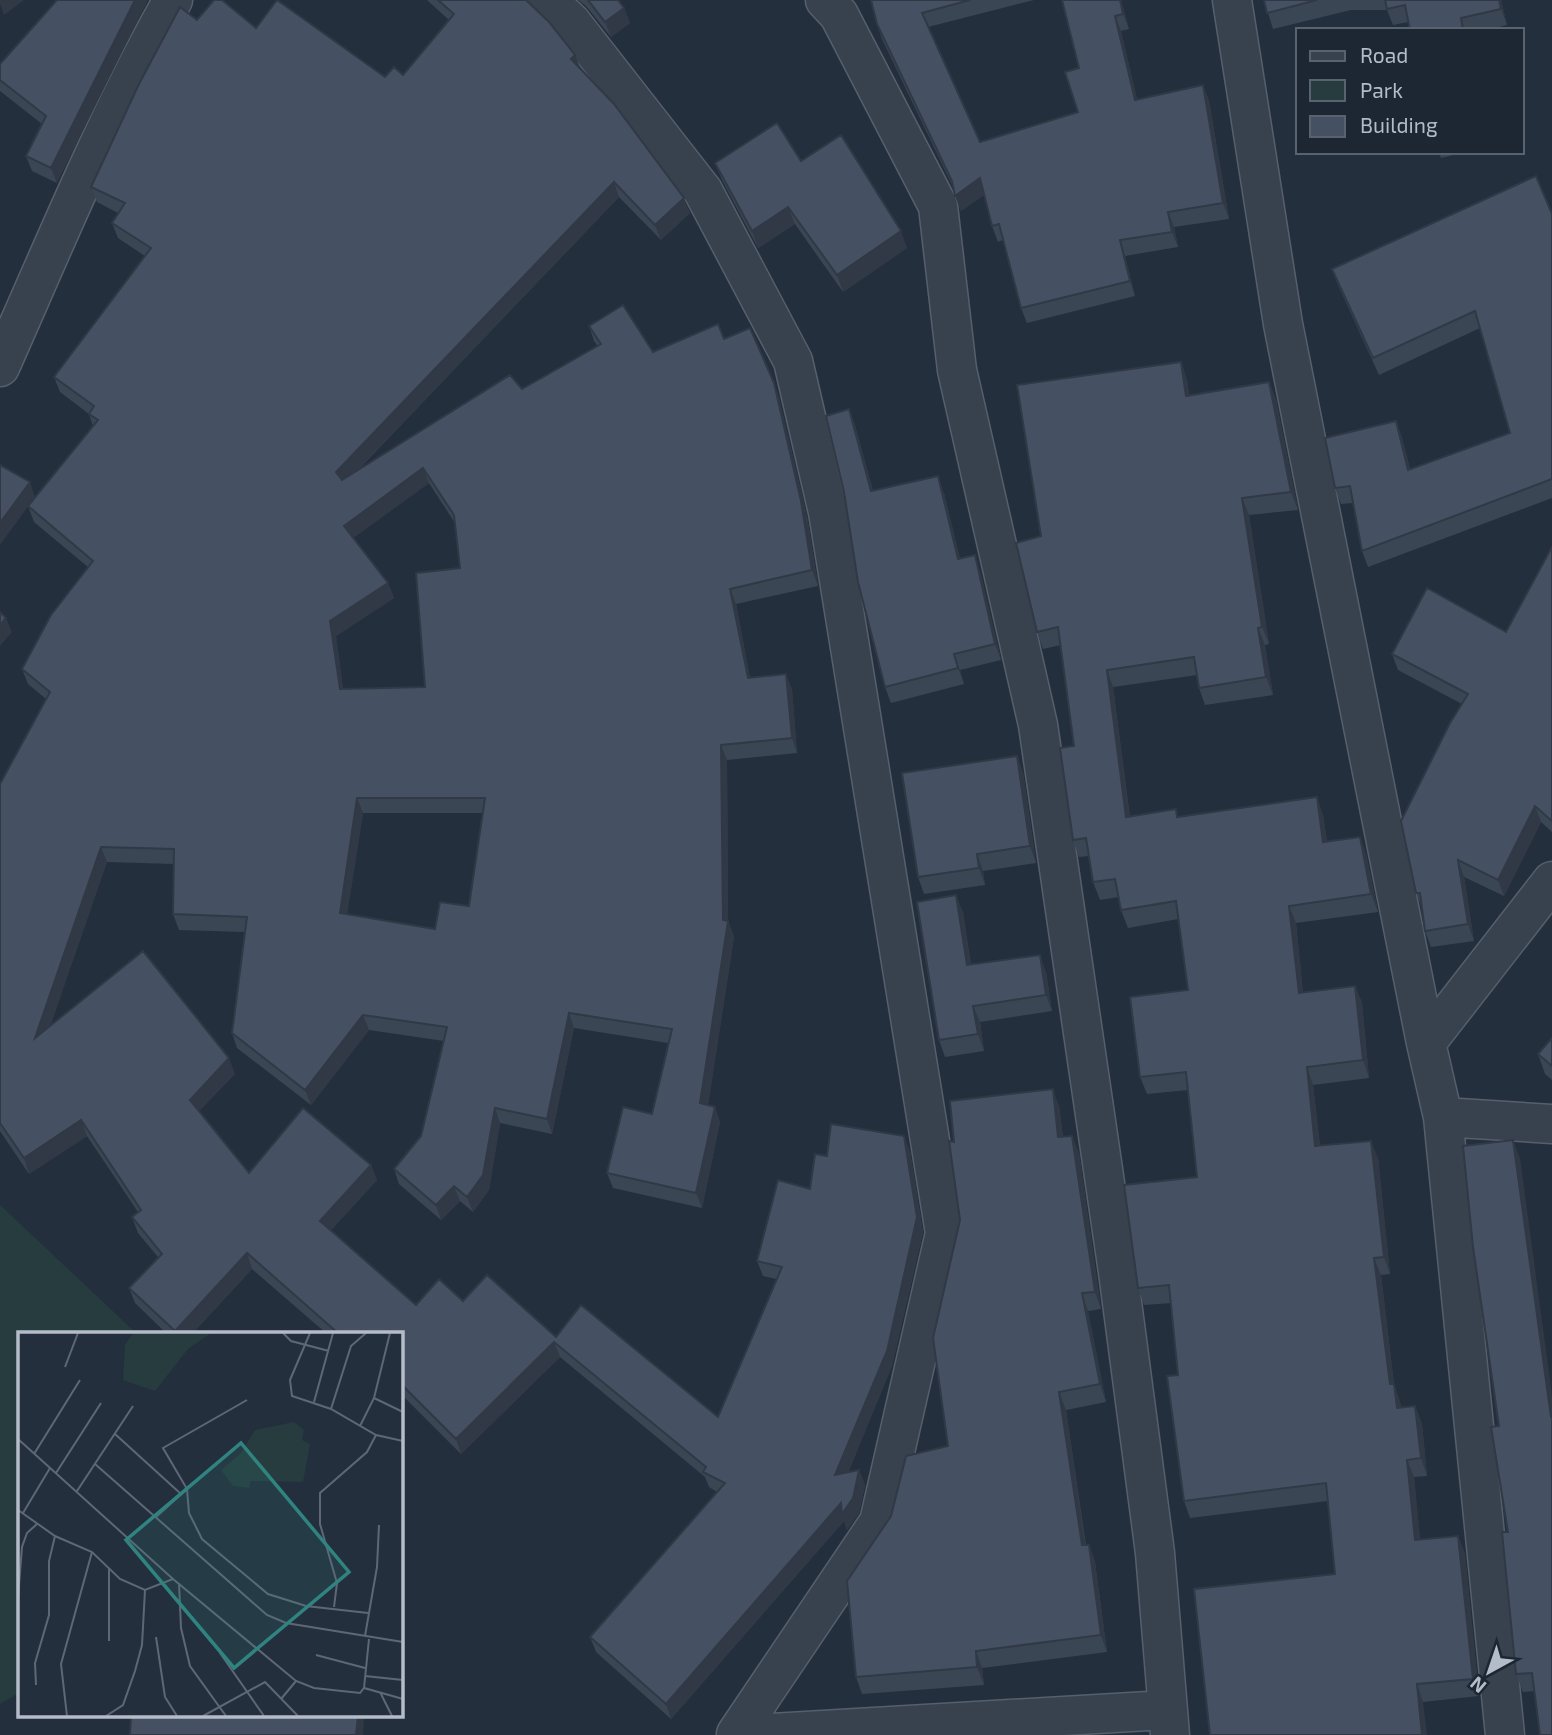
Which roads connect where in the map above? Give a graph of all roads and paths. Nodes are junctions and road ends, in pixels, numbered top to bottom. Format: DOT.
graph roads {
  1 [pos="173,0"];
  2 [pos="547,0"];
  3 [pos="825,0"];
  4 [pos="1231,0"];
  5 [pos="0,367"];
  6 [pos="1552,881"];
  7 [pos="1426,1043"];
  8 [pos="1443,1117"];
  9 [pos="1552,1124"];
  10 [pos="1168,1722"];
  11 [pos="817,1732"];
  12 [pos="736,1735"];
  13 [pos="1505,1735"];
  1 -- 5 [label="street"];
  2 -- 12 [label="street"];
  3 -- 10 [label="street"];
  4 -- 7 [label="street"];
  6 -- 7 [label="street"];
  7 -- 8 [label="street"];
  8 -- 9 [label="street"];
  8 -- 13 [label="street"];
  10 -- 11 [label="street"];
  11 -- 12 [label="street"];
}
